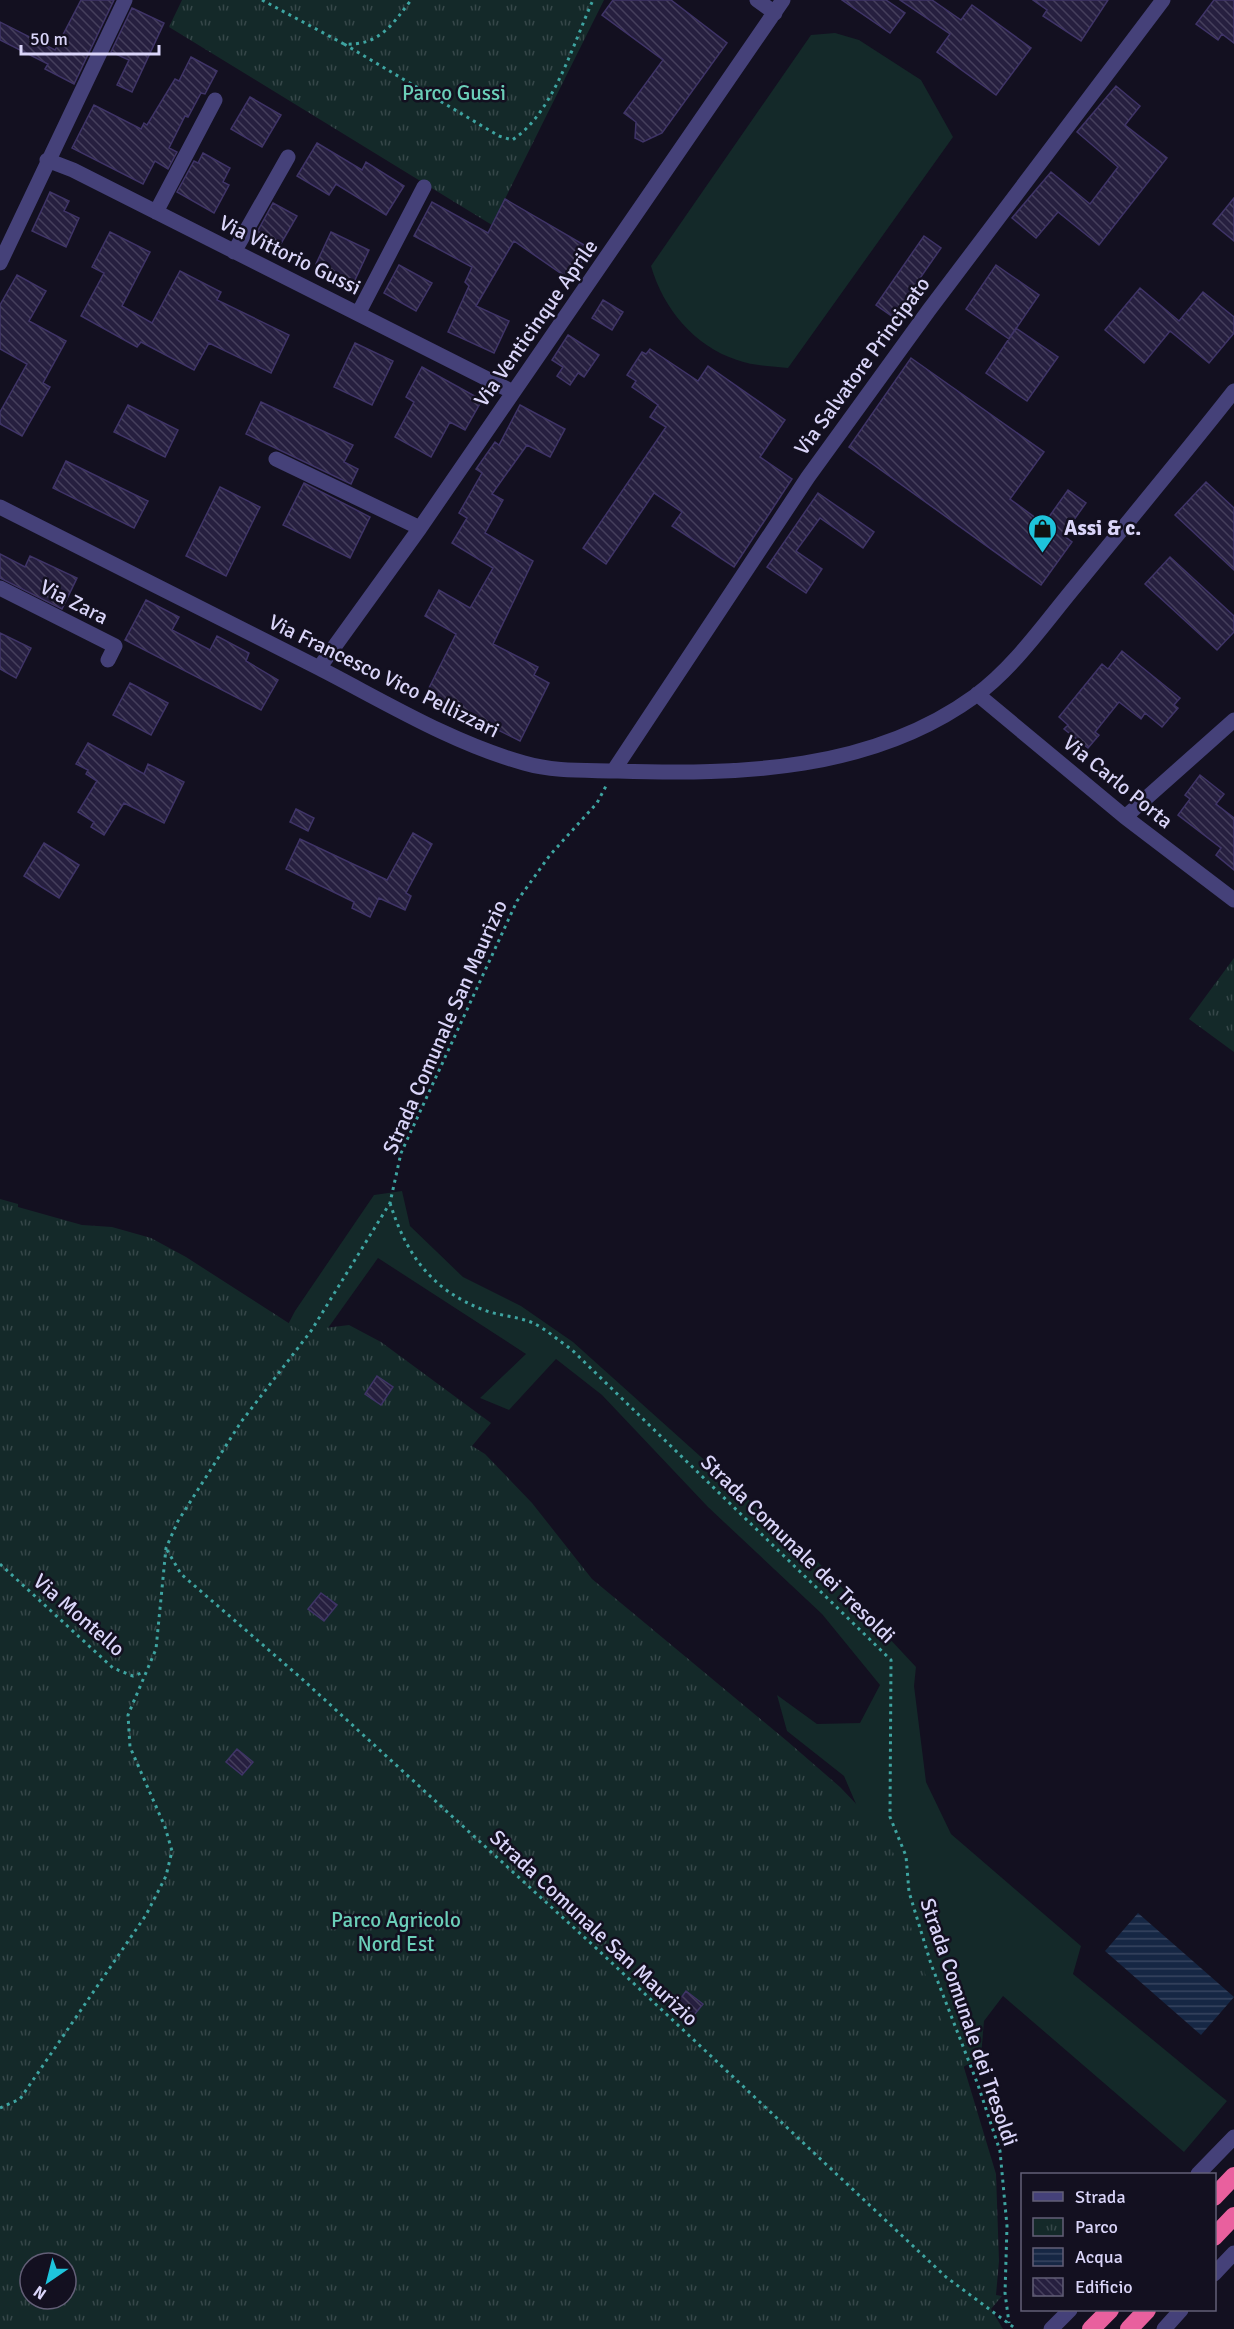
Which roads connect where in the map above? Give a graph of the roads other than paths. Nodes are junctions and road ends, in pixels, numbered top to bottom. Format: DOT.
graph roads {
  1 [pos="125,0"];
  2 [pos="757,0"];
  3 [pos="1163,0"];
  4 [pos="779,6"];
  5 [pos="215,100"];
  6 [pos="288,157"];
  7 [pos="47,160"];
  8 [pos="423,187"];
  9 [pos="156,212"];
  10 [pos="234,252"];
  11 [pos="0,263"];
  12 [pos="359,312"];
  13 [pos="1234,391"];
  14 [pos="513,392"];
  15 [pos="276,459"];
  16 [pos="0,507"];
  17 [pos="420,528"];
  18 [pos="0,588"];
  19 [pos="108,660"];
  20 [pos="319,668"];
  21 [pos="977,694"];
  22 [pos="1234,720"];
  23 [pos="614,770"];
  24 [pos="1125,817"];
  25 [pos="1234,900"];
  26 [pos="1234,2137"];
  27 [pos="1200,2173"];
  28 [pos="1234,2176"];
  29 [pos="1216,2196"];
  30 [pos="1234,2216"];
  31 [pos="1216,2236"];
  32 [pos="1234,2253"];
  33 [pos="1216,2273"];
  34 [pos="1069,2311"];
  35 [pos="1109,2311"];
  36 [pos="1146,2311"];
  37 [pos="1181,2311"];
  38 [pos="1051,2329"];
  39 [pos="1091,2329"];
  40 [pos="1129,2329"];
  41 [pos="1164,2329"];
  1 -- 7 [label="street"];
  2 -- 4 [label="street"];
  3 -- 23 [label="street, Via Salvatore Principato"];
  4 -- 14 [label="street, Via Venticinque Aprile"];
  5 -- 9 [label="street"];
  6 -- 10 [label="street"];
  7 -- 9 [label="street, Via Vittorio Gussi"];
  7 -- 11 [label="street"];
  8 -- 12 [label="street"];
  9 -- 10 [label="street, Via Vittorio Gussi"];
  10 -- 12 [label="street, Via Vittorio Gussi"];
  12 -- 14 [label="street, Via Vittorio Gussi"];
  13 -- 21 [label="street, Via Francesco Vico Pellizzari"];
  14 -- 17 [label="street, Via Venticinque Aprile"];
  15 -- 17 [label="street"];
  16 -- 20 [label="street, Via Francesco Vico Pellizzari"];
  17 -- 20 [label="street, Via Venticinque Aprile"];
  18 -- 19 [label="street, Via Zara"];
  20 -- 23 [label="street, Via Francesco Vico Pellizzari"];
  21 -- 23 [label="street, Via Francesco Vico Pellizzari"];
  21 -- 24 [label="street, Via Carlo Porta"];
  22 -- 24 [label="street"];
  24 -- 25 [label="street, Via Carlo Porta"];
  26 -- 27 [label="street"];
  28 -- 29 [label="highway"];
  30 -- 31 [label="highway"];
  32 -- 33 [label="street"];
  34 -- 38 [label="street"];
  35 -- 39 [label="highway"];
  36 -- 40 [label="highway"];
  37 -- 41 [label="street"];
}
